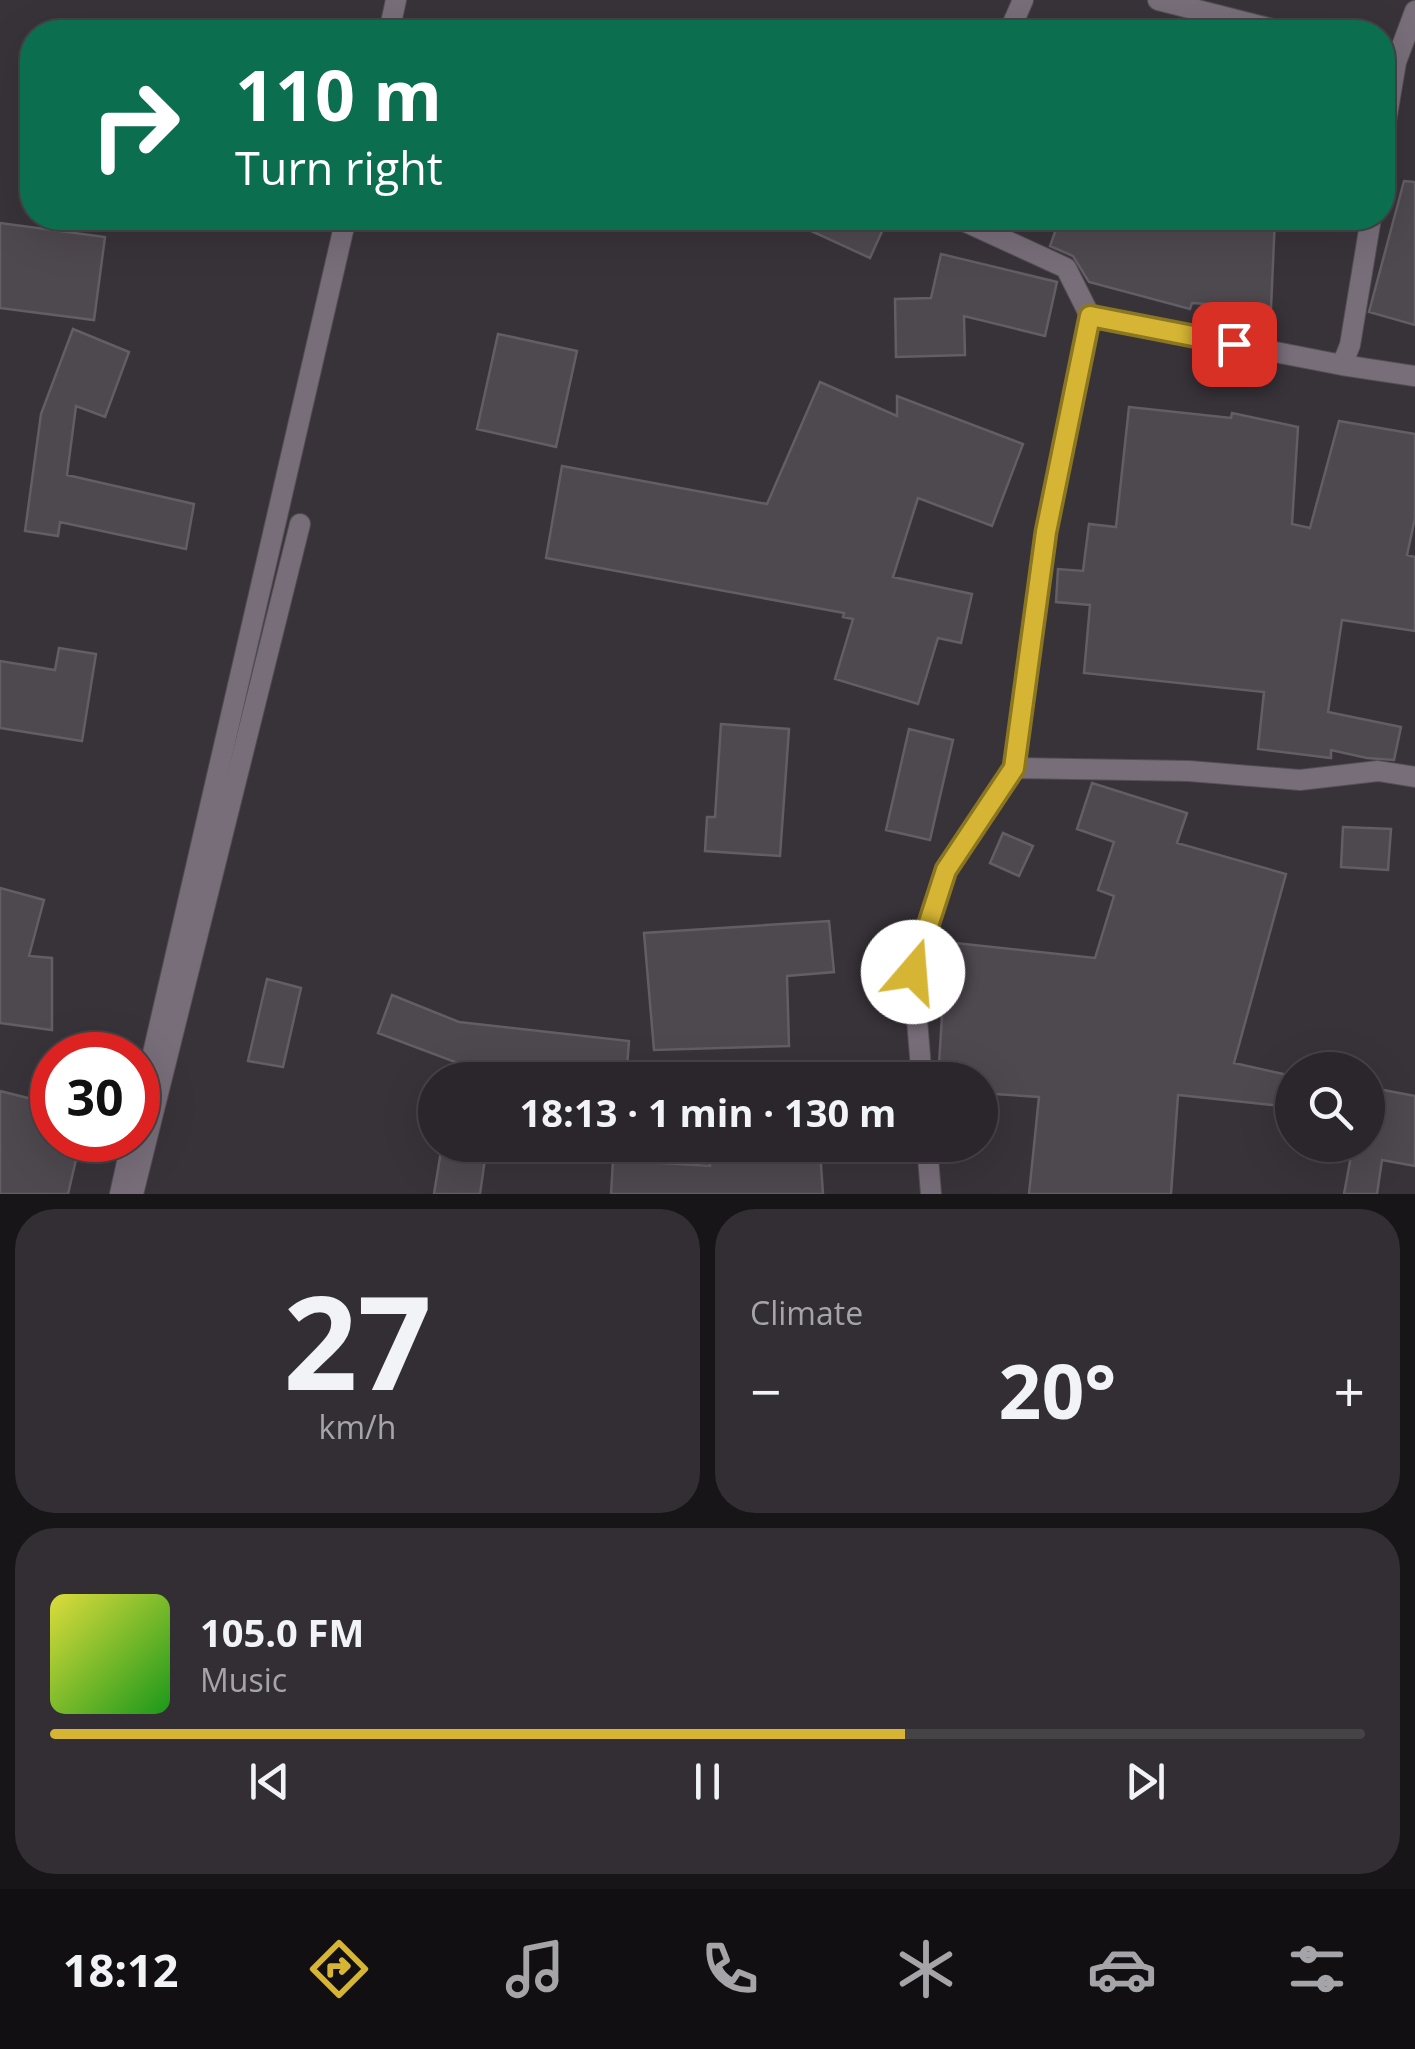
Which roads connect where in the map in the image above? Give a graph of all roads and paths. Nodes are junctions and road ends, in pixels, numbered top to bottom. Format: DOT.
graph roads {
  1 [pos="1158,0"];
  2 [pos="1415,11"];
  3 [pos="1237,20"];
  4 [pos="1395,49"];
  5 [pos="343,230"];
  6 [pos="983,230"];
  7 [pos="1369,230"];
  8 [pos="1090,316"];
  9 [pos="1342,366"];
  10 [pos="1415,376"];
  11 [pos="300,524"];
  12 [pos="1014,768"];
  13 [pos="1415,777"];
  14 [pos="158,1032"];
  15 [pos="920,1062"];
  16 [pos="127,1162"];
  17 [pos="928,1162"];
  18 [pos="120,1194"];
  19 [pos="133,1194"];
  20 [pos="931,1194"];
  1 -- 3 [label="street"];
  2 -- 4 [label="street"];
  5 -- 14 [label="street"];
  6 -- 8 [label="street"];
  7 -- 9 [label="street"];
  8 -- 9 [label="street"];
  8 -- 12 [label="street"];
  9 -- 10 [label="street"];
  11 -- 19 [label="street"];
  12 -- 13 [label="street"];
  12 -- 15 [label="street"];
  16 -- 18 [label="street"];
  17 -- 20 [label="street"];
}
